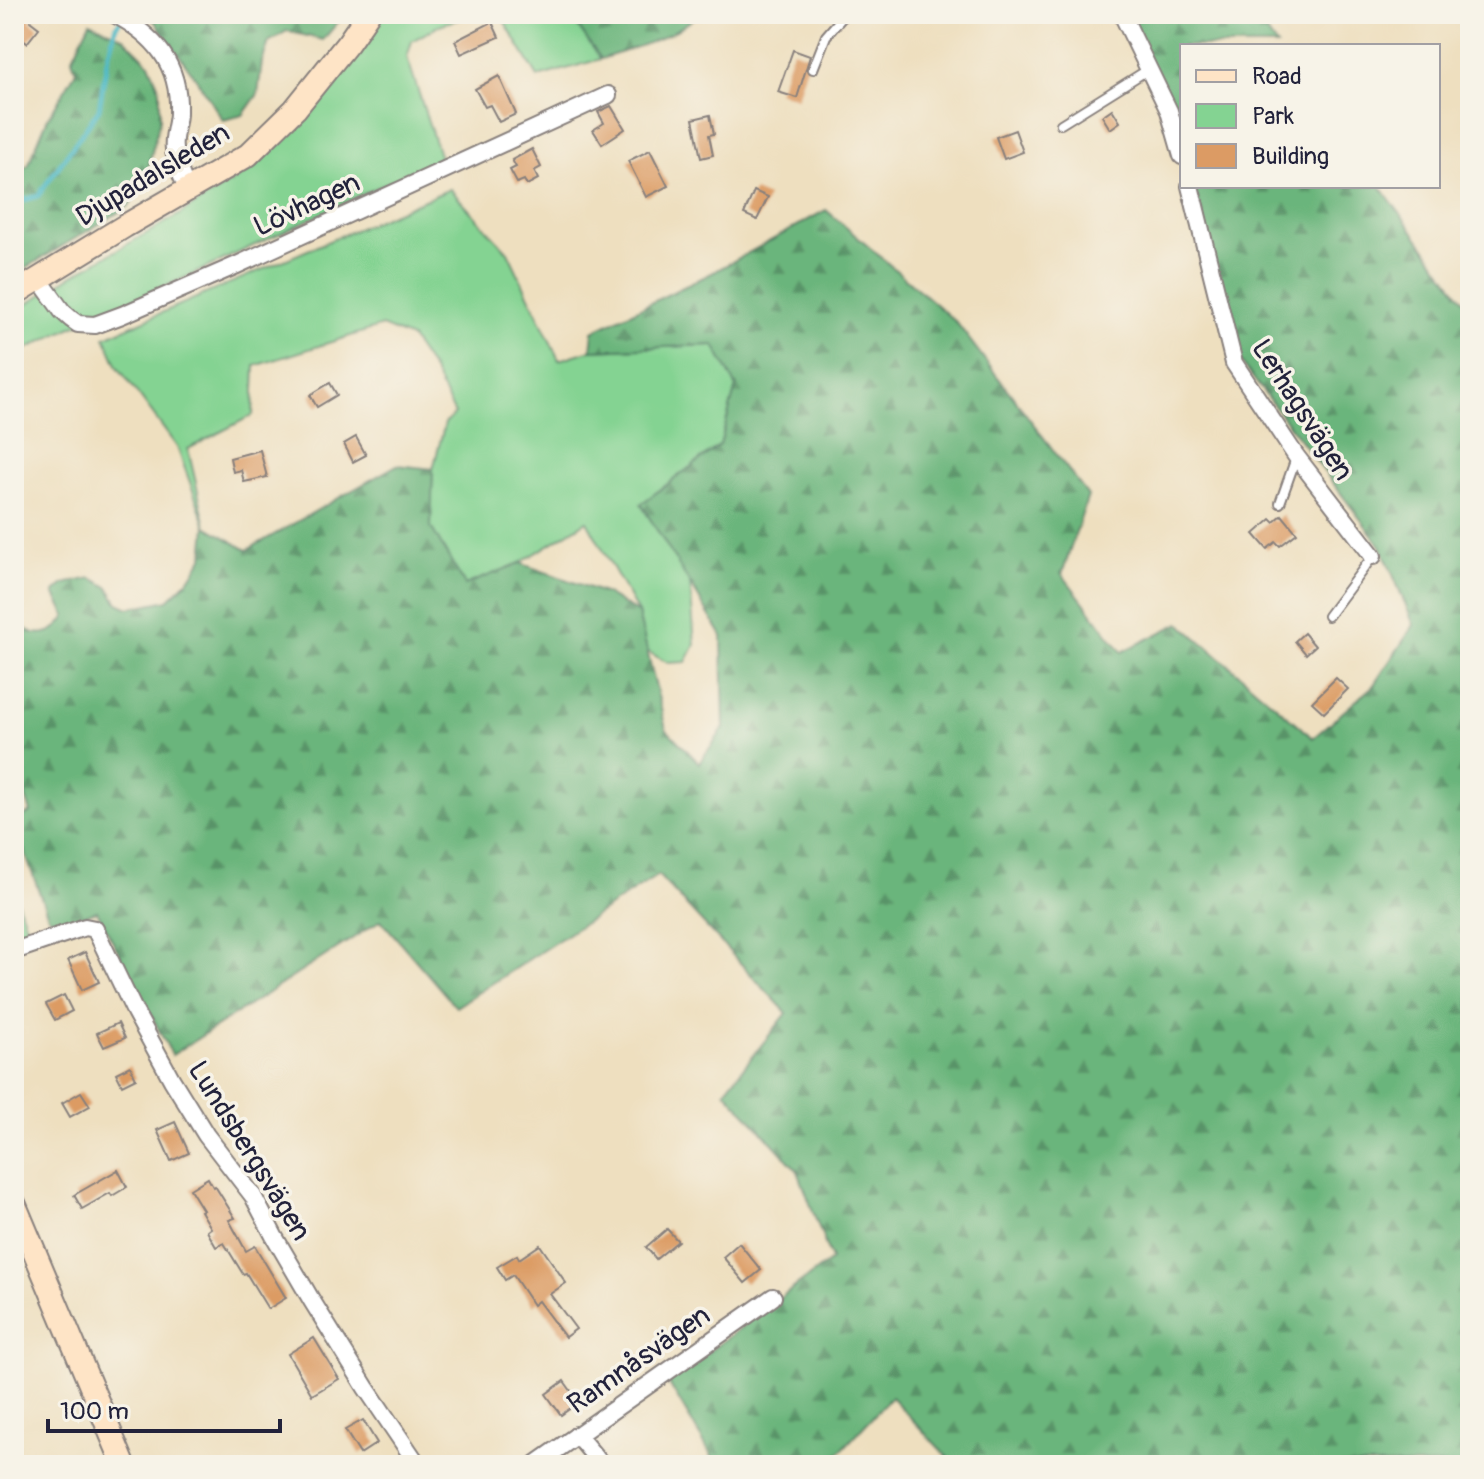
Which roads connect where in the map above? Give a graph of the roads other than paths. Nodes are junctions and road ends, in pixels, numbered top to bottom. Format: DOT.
graph roads {
  1 [pos="368,14"];
  2 [pos="845,14"];
  3 [pos="1122,14"];
  4 [pos="119,17"];
  5 [pos="813,69"];
  6 [pos="1149,69"];
  7 [pos="608,95"];
  8 [pos="1061,124"];
  9 [pos="1180,149"];
  10 [pos="1190,188"];
  11 [pos="188,190"];
  12 [pos="39,279"];
  13 [pos="14,294"];
  14 [pos="1296,456"];
  15 [pos="1280,503"];
  16 [pos="1373,556"];
  17 [pos="1328,616"];
  18 [pos="14,951"];
  19 [pos="14,1203"];
  20 [pos="773,1297"];
  21 [pos="577,1435"];
  22 [pos="124,1465"];
  23 [pos="418,1465"];
  24 [pos="535,1465"];
  25 [pos="602,1465"];
  1 -- 11 [label="street, Djupadalsleden"];
  2 -- 5 [label="lane"];
  3 -- 6 [label="street"];
  4 -- 11 [label="street"];
  6 -- 8 [label="lane"];
  6 -- 9 [label="street"];
  7 -- 12 [label="street, Lövhagen"];
  10 -- 14 [label="street, Lerhagsvägen"];
  11 -- 12 [label="street, Djupadalsleden"];
  12 -- 13 [label="street, Djupadalsleden"];
  14 -- 15 [label="lane"];
  14 -- 16 [label="street, Lerhagsvägen"];
  16 -- 17 [label="lane"];
  18 -- 23 [label="street, Lundsbergsvägen"];
  19 -- 22 [label="street"];
  20 -- 21 [label="street, Ramnåsvägen"];
  21 -- 24 [label="street, Ramnåsvägen"];
  21 -- 25 [label="street"];
}
